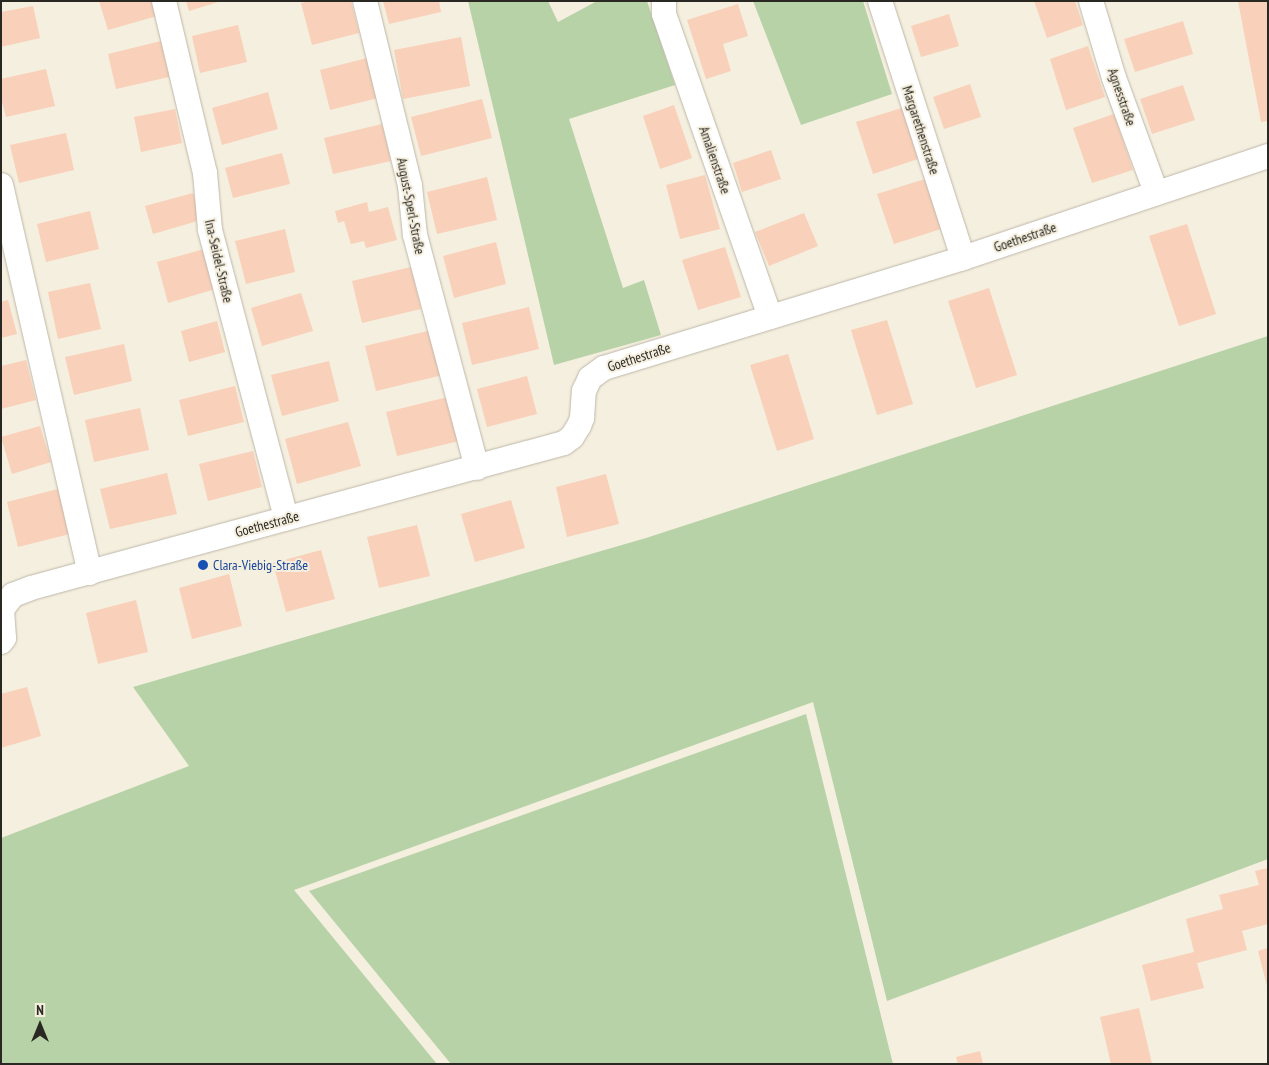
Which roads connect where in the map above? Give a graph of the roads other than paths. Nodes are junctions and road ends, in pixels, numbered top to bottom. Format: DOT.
graph roads {
  1 [pos="164,1"];
  2 [pos="365,1"];
  3 [pos="664,1"];
  4 [pos="880,1"];
  5 [pos="1091,1"];
  6 [pos="1268,156"];
  7 [pos="1,185"];
  8 [pos="1156,192"];
  9 [pos="963,258"];
  10 [pos="770,317"];
  11 [pos="477,468"];
  12 [pos="286,518"];
  13 [pos="90,573"];
  14 [pos="1,642"];
  1 -- 12 [label="street, Ina-Seidel-Straße"];
  2 -- 11 [label="street, August-Sperl-Straße"];
  3 -- 10 [label="street, Amalienstraße"];
  4 -- 9 [label="street, Margarethenstraße"];
  5 -- 8 [label="street, Agnesstraße"];
  6 -- 8 [label="street, Goethestraße"];
  7 -- 13 [label="street"];
  8 -- 9 [label="street, Goethestraße"];
  9 -- 10 [label="street, Goethestraße"];
  10 -- 11 [label="street, Goethestraße"];
  11 -- 12 [label="street, Goethestraße"];
  12 -- 13 [label="street, Goethestraße"];
  13 -- 14 [label="street, Goethestraße"];
}
